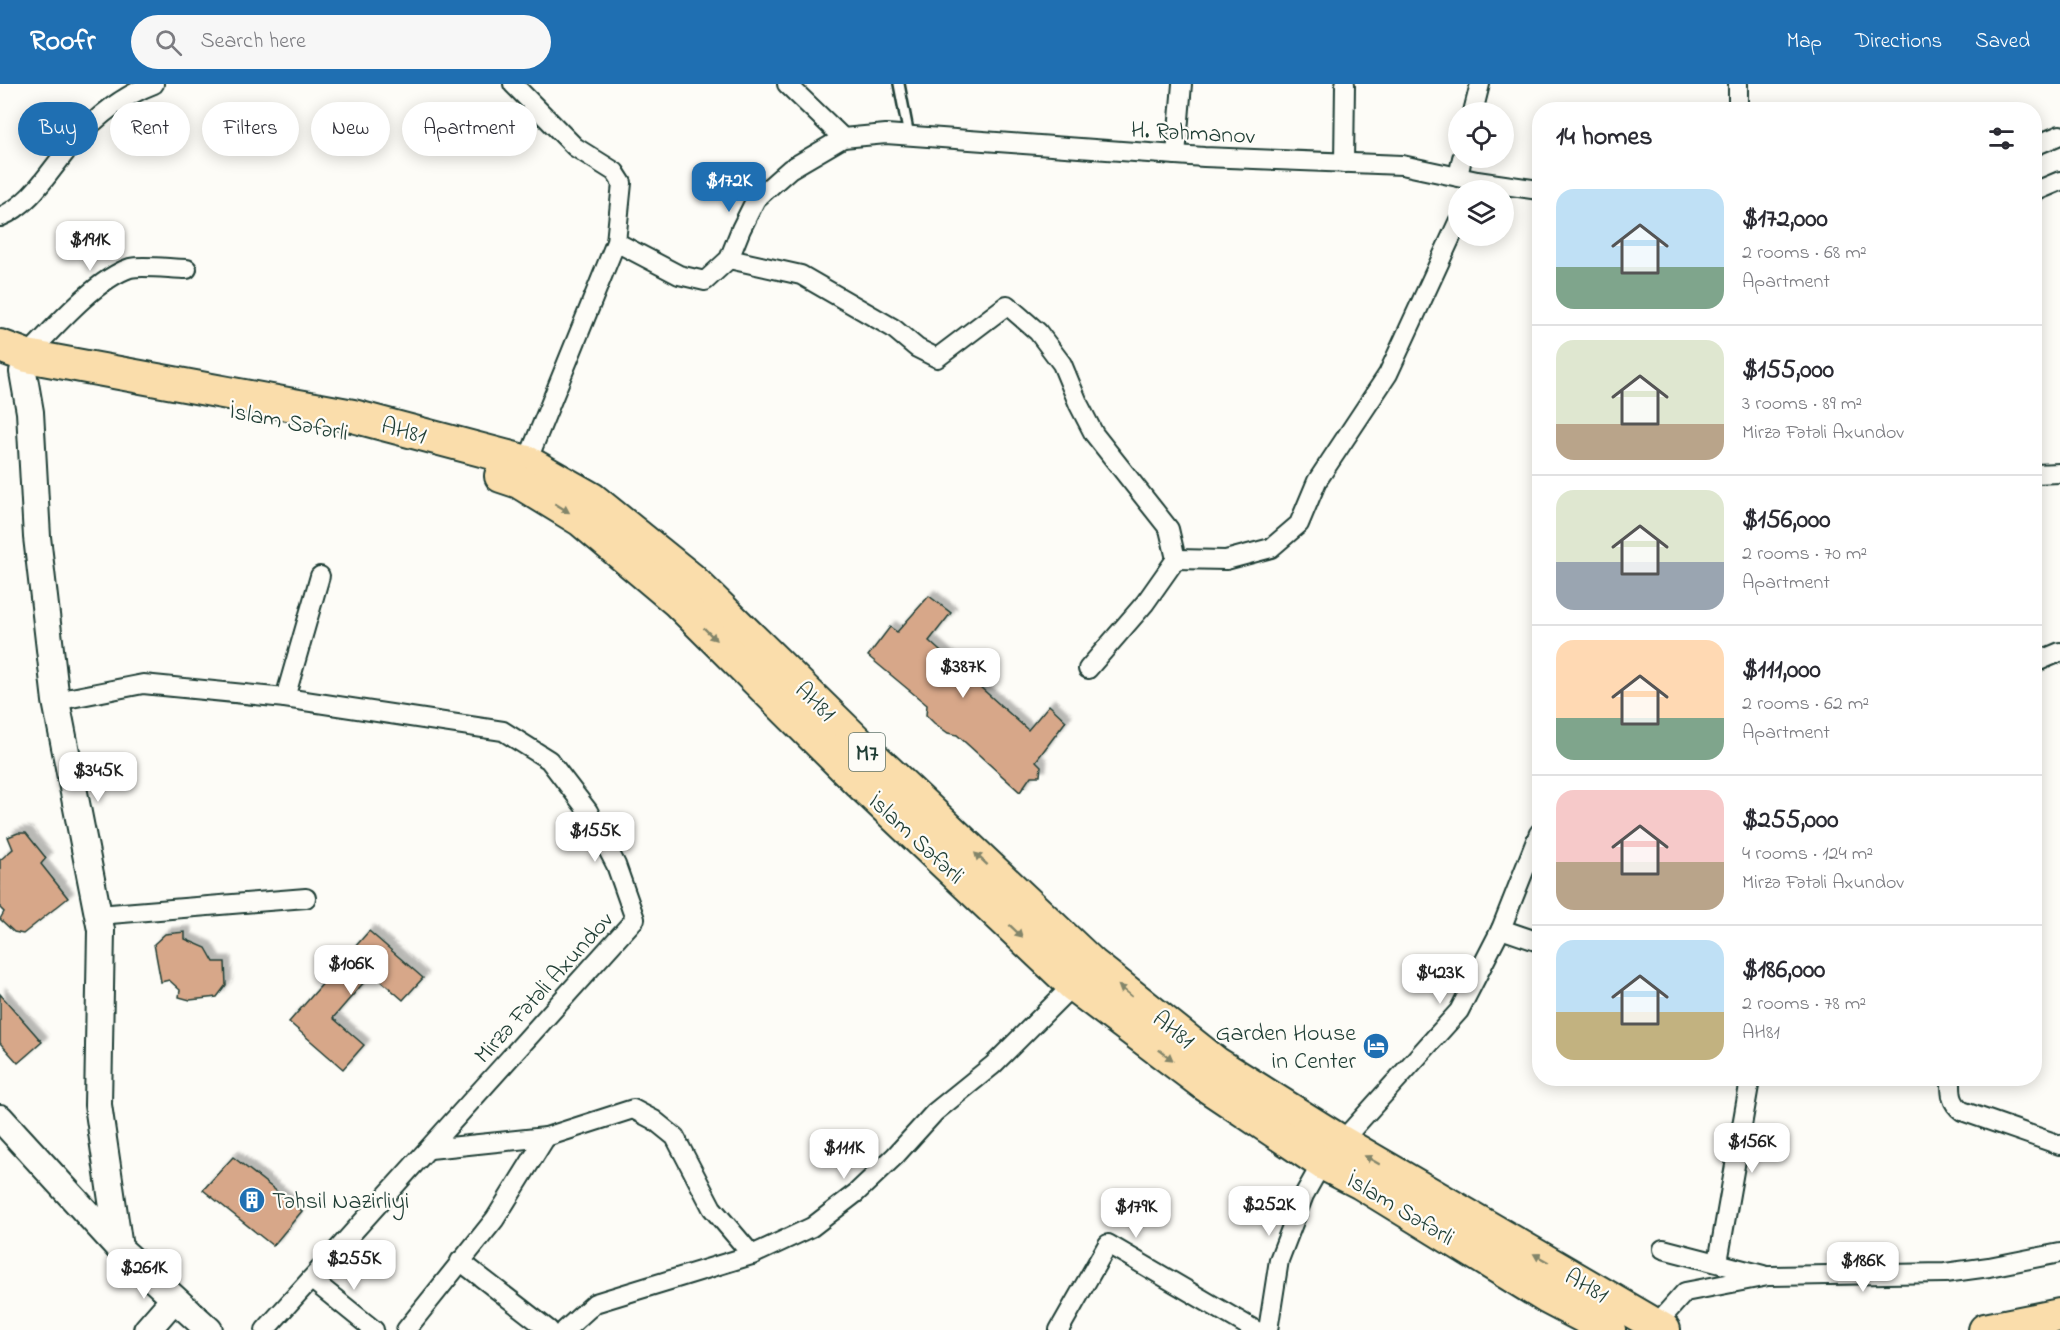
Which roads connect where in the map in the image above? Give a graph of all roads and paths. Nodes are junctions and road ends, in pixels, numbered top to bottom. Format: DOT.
graph roads {
  1 [pos="154,84"];
  2 [pos="513,84"];
  3 [pos="787,84"];
  4 [pos="899,84"];
  5 [pos="1182,84"];
  6 [pos="1345,84"];
  7 [pos="1480,84"];
  8 [pos="1738,84"];
  9 [pos="1476,102"];
  10 [pos="1738,102"];
  11 [pos="2060,135"];
  12 [pos="909,136"];
  13 [pos="843,138"];
  14 [pos="2042,143"];
  15 [pos="1176,156"];
  16 [pos="1344,163"];
  17 [pos="1460,168"];
  18 [pos="1458,177"];
  19 [pos="1464,180"];
  20 [pos="2060,181"];
  21 [pos="1514,188"];
  22 [pos="2042,189"];
  23 [pos="1532,190"];
  24 [pos="0,217"];
  25 [pos="616,242"];
  26 [pos="1448,244"];
  27 [pos="729,259"];
  28 [pos="187,269"];
  29 [pos="12,359"];
  30 [pos="523,472"];
  31 [pos="2060,472"];
  32 [pos="2042,473"];
  33 [pos="1176,559"];
  34 [pos="320,576"];
  35 [pos="2060,652"];
  36 [pos="2042,660"];
  37 [pos="1088,669"];
  38 [pos="285,698"];
  39 [pos="56,701"];
  40 [pos="1532,851"];
  41 [pos="306,898"];
  42 [pos="98,915"];
  43 [pos="1501,929"];
  44 [pos="1532,940"];
  45 [pos="1082,974"];
  46 [pos="1749,1086"];
  47 [pos="1951,1086"];
  48 [pos="0,1118"];
  49 [pos="546,1137"];
  50 [pos="2060,1145"];
  51 [pos="430,1149"];
  52 [pos="1331,1152"];
  53 [pos="119,1248"];
  54 [pos="1663,1249"];
  55 [pos="2060,1253"];
  56 [pos="752,1255"];
  57 [pos="460,1261"];
  58 [pos="1718,1262"];
  59 [pos="1768,1276"];
  60 [pos="311,1279"];
  61 [pos="174,1299"];
  62 [pos="2060,1315"];
  63 [pos="1653,1321"];
  64 [pos="147,1330"];
  65 [pos="209,1330"];
  66 [pos="265,1330"];
  67 [pos="374,1330"];
  68 [pos="406,1330"];
  69 [pos="549,1330"];
  70 [pos="565,1330"];
  71 [pos="1059,1330"];
  72 [pos="1255,1330"];
  73 [pos="1268,1330"];
  74 [pos="1609,1330"];
  75 [pos="1691,1330"];
  76 [pos="1985,1330"];
  1 -- 24 [label="street"];
  2 -- 25 [label="street"];
  3 -- 13 [label="street"];
  4 -- 12 [label="lane"];
  5 -- 15 [label="street"];
  6 -- 16 [label="street"];
  7 -- 9 [label="street"];
  8 -- 10 [label="street"];
  11 -- 14 [label="street"];
  12 -- 13 [label="street, H. Rəhmanov"];
  12 -- 15 [label="street, H. Rəhmanov"];
  13 -- 27 [label="street"];
  15 -- 16 [label="street, H. Rəhmanov"];
  16 -- 18 [label="street, H. Rəhmanov"];
  17 -- 18 [label="street"];
  18 -- 19 [label="street, H. Rəhmanov"];
  20 -- 22 [label="street"];
  21 -- 23 [label="street, H. Rəhmanov"];
  25 -- 27 [label="street"];
  25 -- 30 [label="street"];
  26 -- 33 [label="street"];
  27 -- 33 [label="street"];
  28 -- 29 [label="street"];
  29 -- 30 [label="highway, AH81 / M7"];
  29 -- 39 [label="main road"];
  30 -- 45 [label="highway, AH81 / M7"];
  31 -- 32 [label="street"];
  33 -- 37 [label="street"];
  34 -- 38 [label="street"];
  35 -- 36 [label="street"];
  38 -- 39 [label="street, Mirzə Fətəli Axundov"];
  38 -- 51 [label="street, Mirzə Fətəli Axundov"];
  39 -- 42 [label="main road"];
  40 -- 43 [label="street"];
  41 -- 42 [label="street"];
  42 -- 53 [label="main road"];
  43 -- 44 [label="street"];
  43 -- 52 [label="street"];
  45 -- 52 [label="highway, AH81 / M7"];
  45 -- 56 [label="street"];
  46 -- 58 [label="street"];
  47 -- 50 [label="street"];
  48 -- 53 [label="main road"];
  49 -- 51 [label="street"];
  49 -- 56 [label="street"];
  49 -- 57 [label="street"];
  51 -- 60 [label="street, Mirzə Fətəli Axundov"];
  63 -- 52 [label="highway, AH81 / M7, one-way"];
  52 -- 73 [label="street"];
  52 -- 74 [label="highway, İslam Səfərli / M7"];
  53 -- 61 [label="main road"];
  54 -- 58 [label="street"];
  55 -- 59 [label="street"];
  56 -- 70 [label="street"];
  57 -- 68 [label="street"];
  57 -- 69 [label="street"];
  58 -- 59 [label="street"];
  59 -- 63 [label="street"];
  60 -- 66 [label="street, Mirzə Fətəli Axundov"];
  60 -- 67 [label="street"];
  61 -- 64 [label="main road"];
  61 -- 65 [label="main road"];
  62 -- 76 [label="highway"];
  63 -- 75 [label="highway, AH81"];
  71 -- 72 [label="street"];
}
